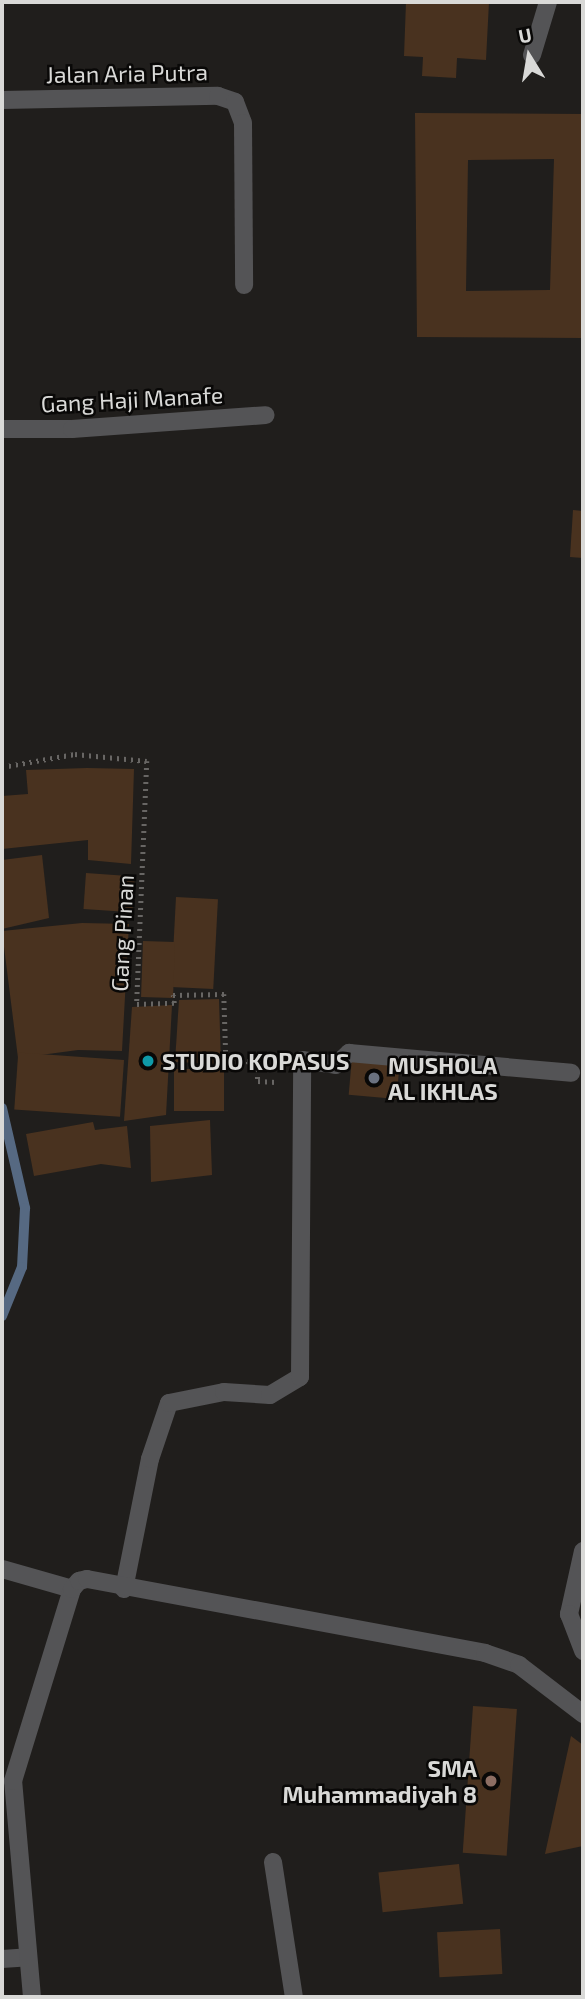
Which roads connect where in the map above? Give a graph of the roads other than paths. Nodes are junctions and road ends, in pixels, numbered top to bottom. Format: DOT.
graph roads {
  1 [pos="548,2"];
  2 [pos="532,55"];
  3 [pos="2,100"];
  4 [pos="244,285"];
  5 [pos="265,415"];
  6 [pos="2,429"];
  7 [pos="571,1073"];
  8 [pos="583,1551"];
  9 [pos="2,1569"];
  10 [pos="72,1588"];
  11 [pos="124,1589"];
  12 [pos="583,1651"];
  13 [pos="583,1714"];
  14 [pos="7,1798"];
  15 [pos="273,1862"];
  16 [pos="28,1957"];
  17 [pos="2,1959"];
  18 [pos="32,1997"];
  19 [pos="295,1997"];
  1 -- 2 [label="street"];
  3 -- 4 [label="street, Jalan Aria Putra"];
  5 -- 6 [label="street, Gang Haji Manafe"];
  7 -- 11 [label="street"];
  8 -- 12 [label="street"];
  9 -- 10 [label="street"];
  10 -- 11 [label="street"];
  10 -- 14 [label="street"];
  11 -- 13 [label="street"];
  14 -- 16 [label="street"];
  15 -- 19 [label="street"];
  16 -- 17 [label="street"];
  16 -- 18 [label="street"];
}
